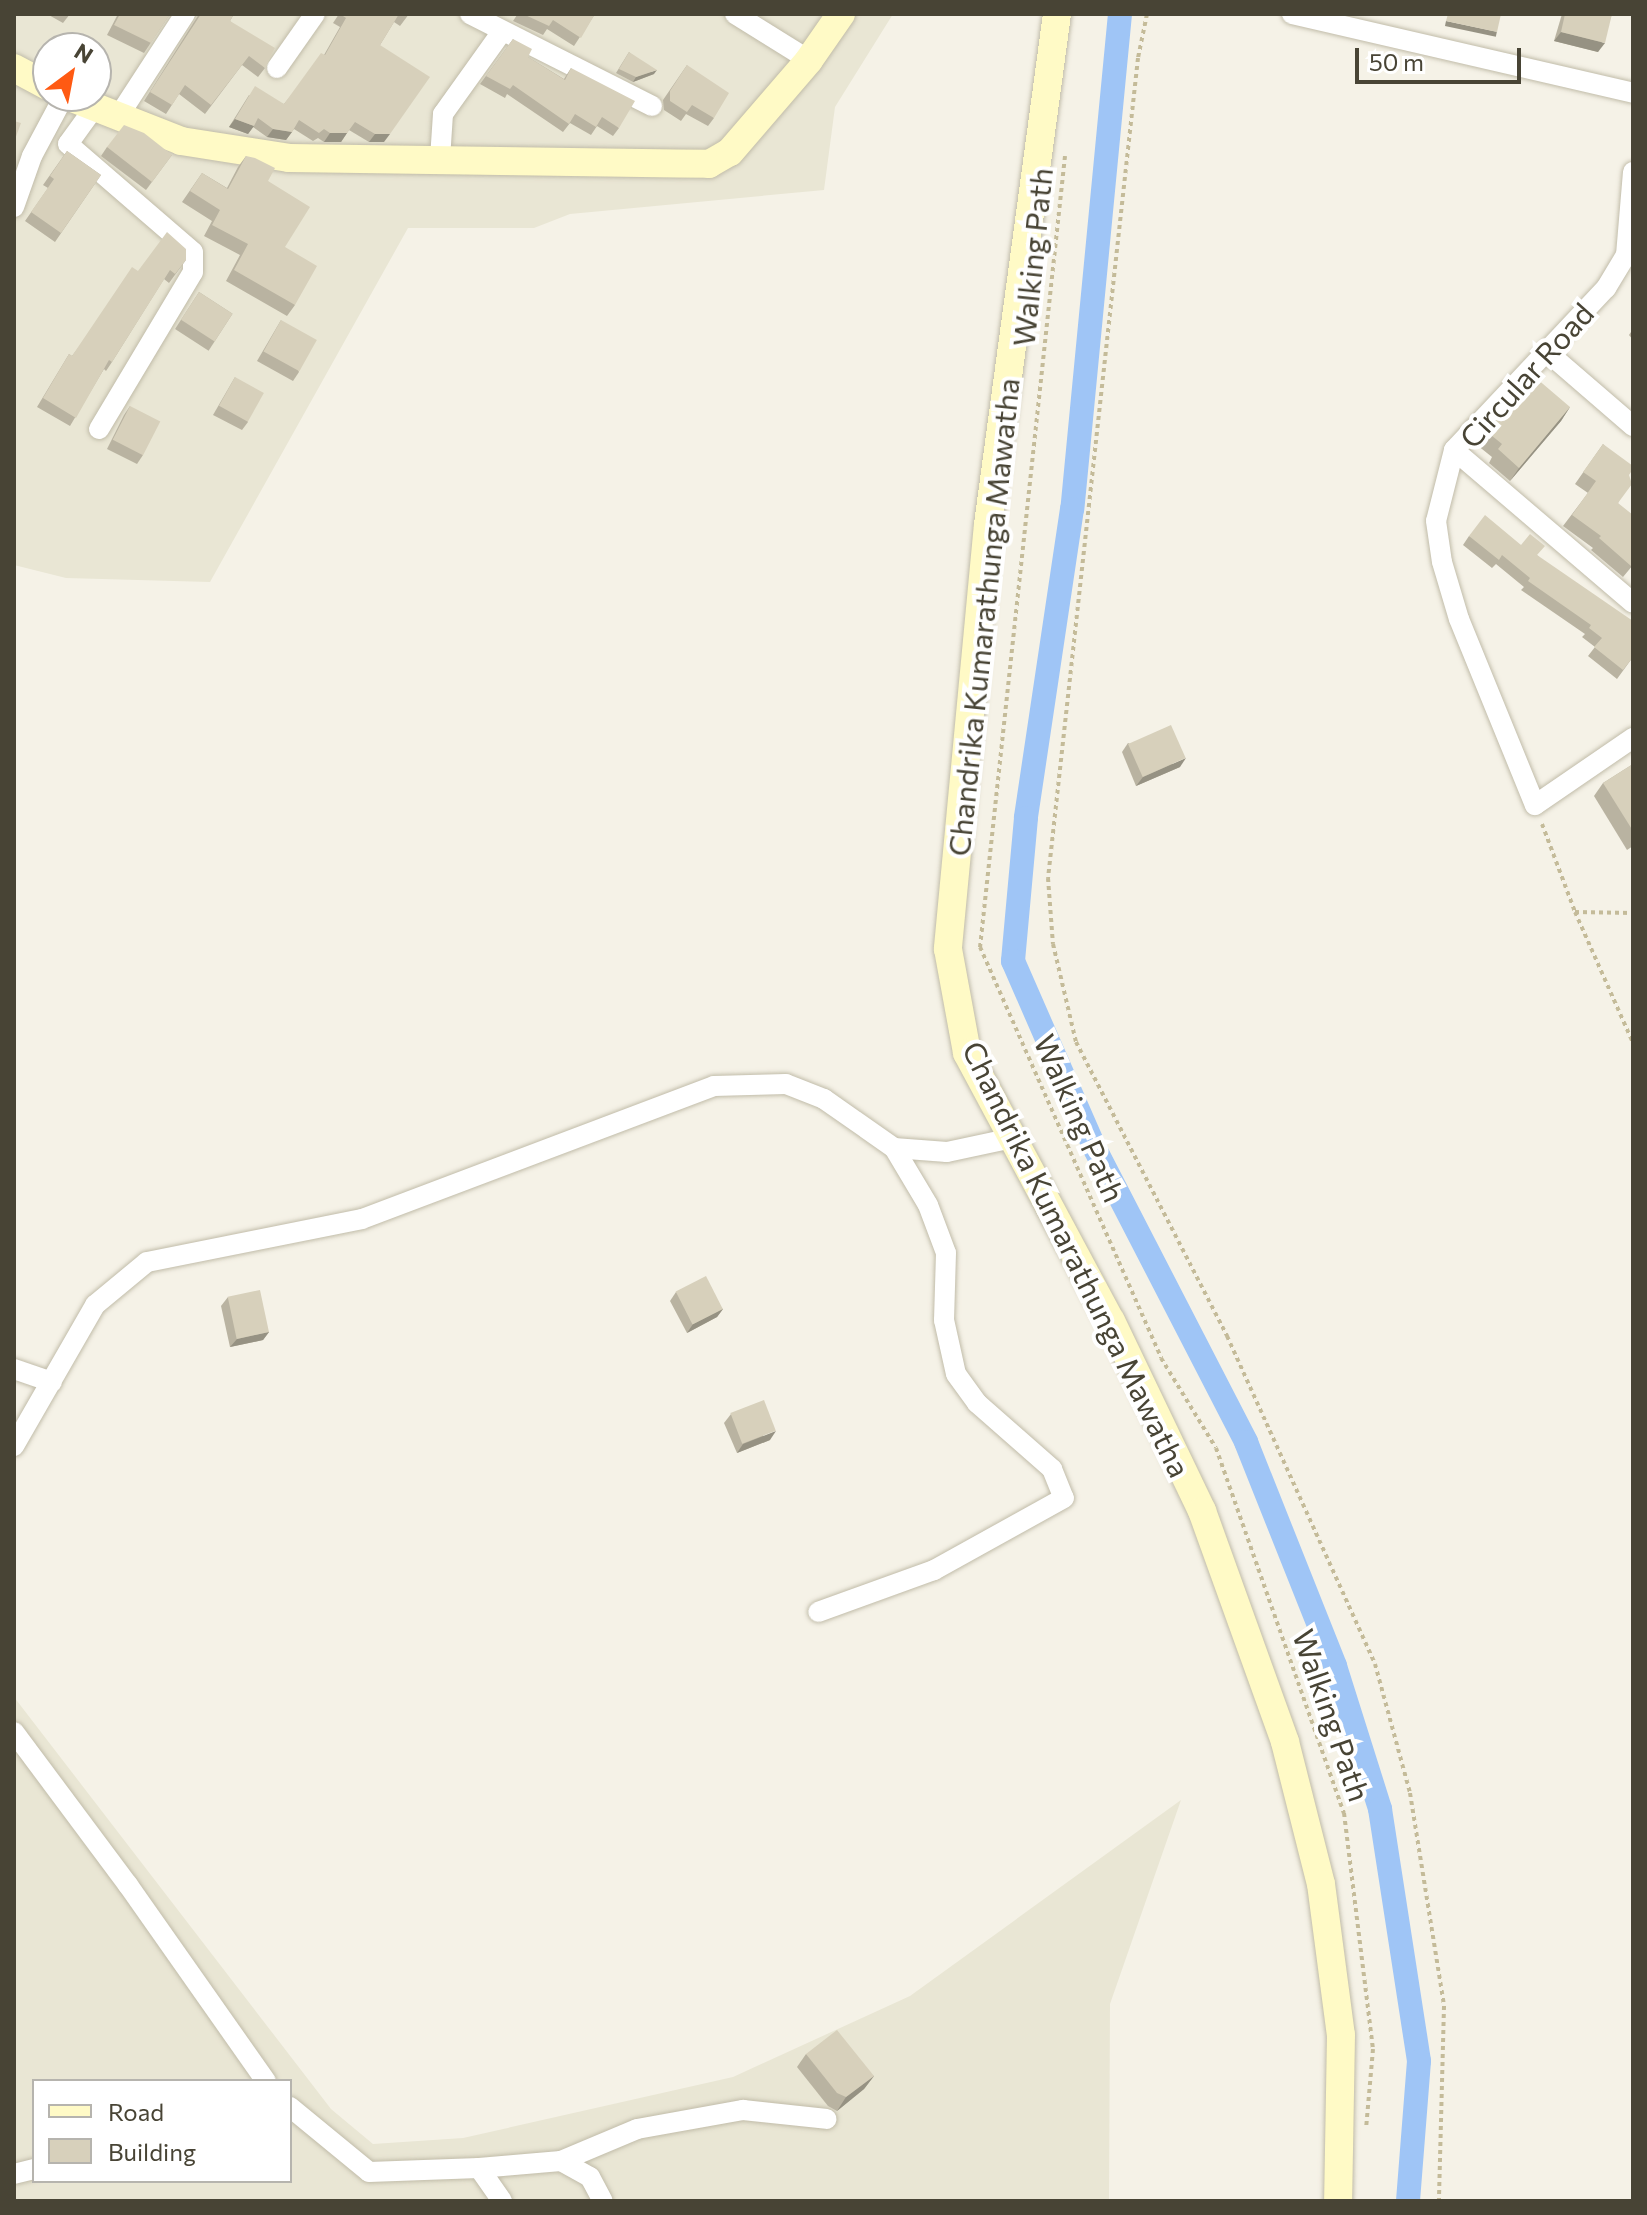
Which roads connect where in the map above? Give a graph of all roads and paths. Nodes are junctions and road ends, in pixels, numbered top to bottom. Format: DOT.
graph roads {
  1 [pos="185,14"];
  2 [pos="315,14"];
  3 [pos="470,14"];
  4 [pos="735,14"];
  5 [pos="841,14"];
  6 [pos="1057,14"];
  7 [pos="1147,14"];
  8 [pos="1292,14"];
  9 [pos="501,33"];
  10 [pos="809,60"];
  11 [pos="14,68"];
  12 [pos="277,68"];
  13 [pos="32,78"];
  14 [pos="1633,93"];
  15 [pos="652,106"];
  16 [pos="57,112"];
  17 [pos="106,113"];
  18 [pos="1067,140"];
  19 [pos="440,159"];
  20 [pos="1633,172"];
  21 [pos="14,207"];
  22 [pos="1629,258"];
  23 [pos="1546,351"];
  24 [pos="1633,426"];
  25 [pos="99,429"];
  26 [pos="1454,450"];
  27 [pos="1633,603"];
  28 [pos="1633,738"];
  29 [pos="1535,805"];
  30 [pos="1575,912"];
  31 [pos="1633,913"];
  32 [pos="1633,1043"];
  33 [pos="1013,1138"];
  34 [pos="894,1148"];
  35 [pos="14,1369"];
  36 [pos="52,1382"];
  37 [pos="14,1446"];
  38 [pos="818,1612"];
  39 [pos="14,1732"];
  40 [pos="265,2079"];
  41 [pos="292,2109"];
  42 [pos="827,2119"];
  43 [pos="1365,2140"];
  44 [pos="561,2161"];
  45 [pos="479,2168"];
  46 [pos="502,2201"];
  47 [pos="603,2201"];
  48 [pos="1338,2201"];
  49 [pos="1439,2201"];
  1 -- 17 [label="street"];
  2 -- 12 [label="street"];
  3 -- 9 [label="street"];
  4 -- 10 [label="street"];
  5 -- 10 [label="main road"];
  6 -- 33 [label="main road, Chandrika Kumarathunga Mawatha"];
  7 -- 49 [label="path"];
  8 -- 14 [label="street"];
  9 -- 15 [label="street"];
  9 -- 19 [label="street"];
  10 -- 19 [label="main road"];
  11 -- 13 [label="main road"];
  16 -- 21 [label="street"];
  17 -- 19 [label="main road"];
  17 -- 25 [label="street"];
  18 -- 43 [label="path, Walking Path"];
  20 -- 22 [label="street, Circular Road"];
  22 -- 23 [label="street, Circular Road"];
  23 -- 24 [label="street"];
  23 -- 26 [label="street, Circular Road"];
  26 -- 27 [label="street, Circular Road"];
  26 -- 29 [label="street"];
  28 -- 29 [label="street"];
  29 -- 30 [label="path"];
  30 -- 31 [label="path"];
  30 -- 32 [label="path"];
  33 -- 34 [label="street"];
  33 -- 48 [label="main road, Chandrika Kumarathunga Mawatha"];
  34 -- 36 [label="street"];
  34 -- 38 [label="street"];
  35 -- 36 [label="street"];
  36 -- 37 [label="street"];
  39 -- 40 [label="street"];
  41 -- 45 [label="street"];
  42 -- 44 [label="street"];
  44 -- 45 [label="street"];
  44 -- 47 [label="street"];
  45 -- 46 [label="street"];
}
